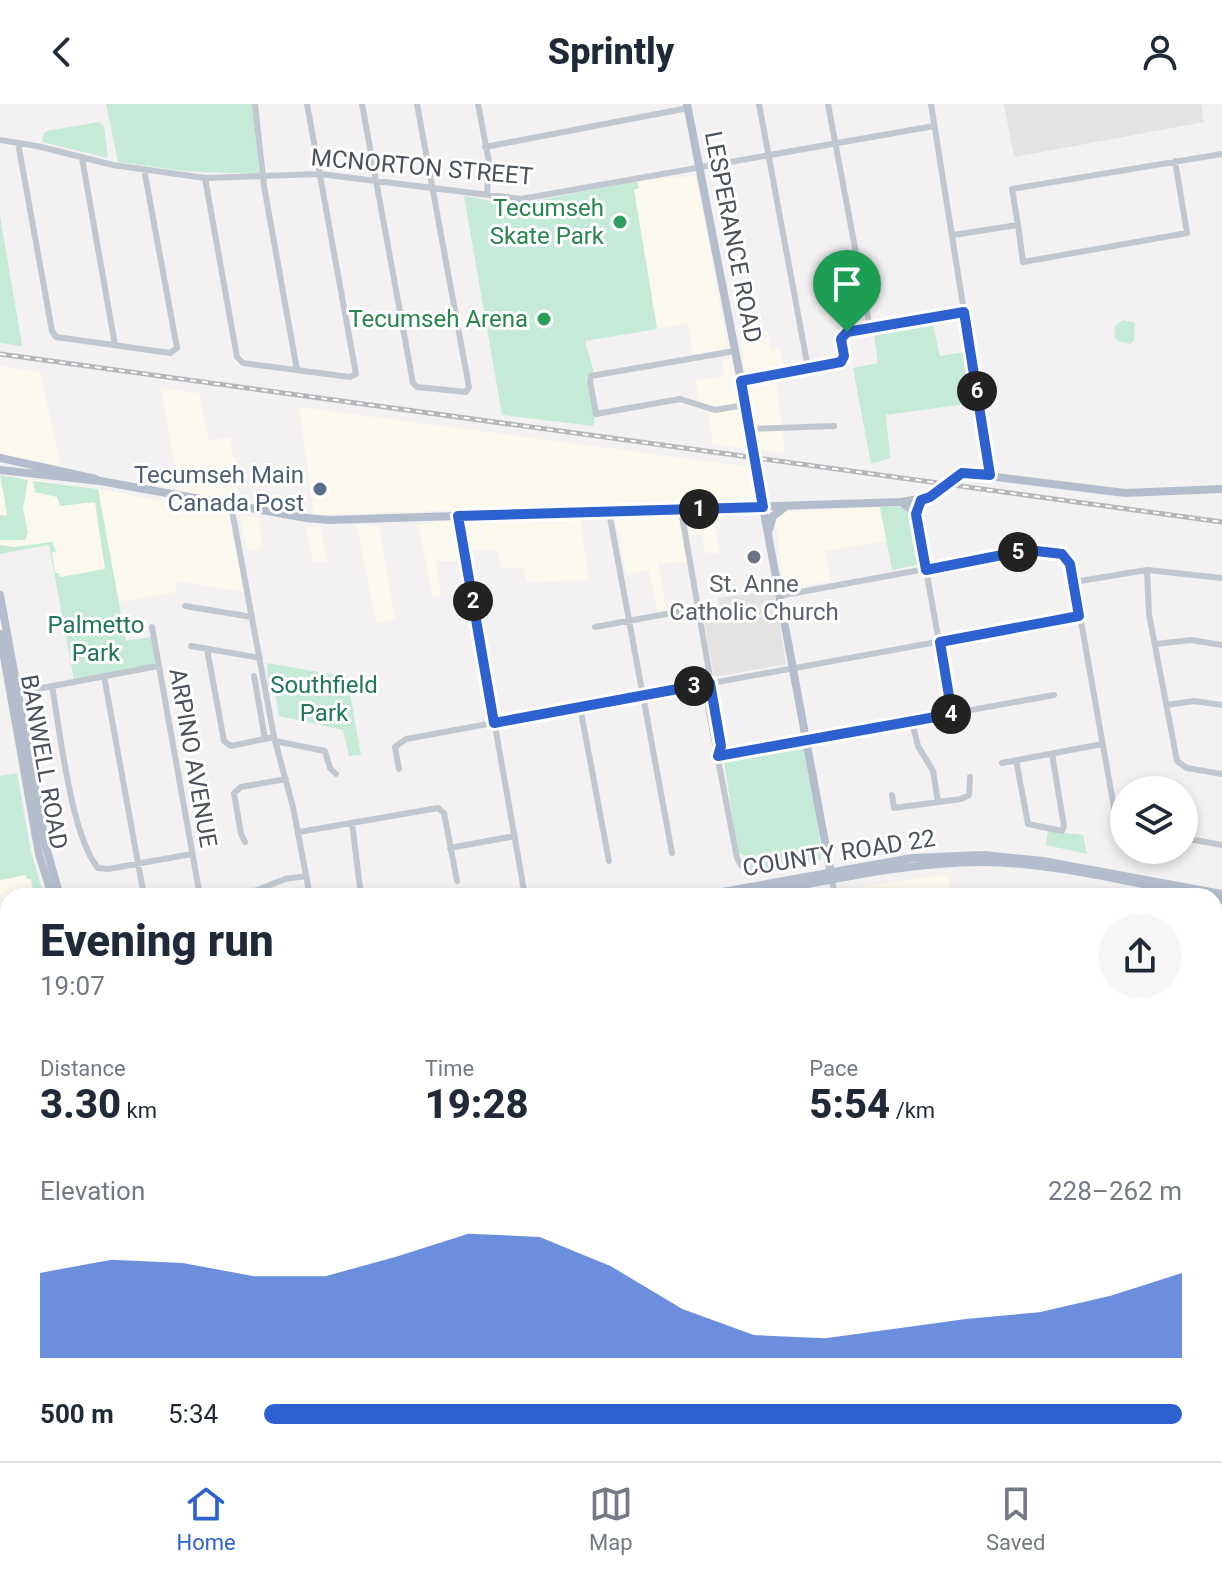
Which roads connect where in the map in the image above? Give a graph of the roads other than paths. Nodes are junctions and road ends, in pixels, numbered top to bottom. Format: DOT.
graph roads {
  1 [pos="255,104"];
  2 [pos="307,104"];
  3 [pos="362,104"];
  4 [pos="417,104"];
  5 [pos="478,104"];
  6 [pos="759,104"];
  7 [pos="828,104"];
  8 [pos="931,104"];
  9 [pos="688,106"];
  10 [pos="934,126"];
  11 [pos="0,140"];
  12 [pos="18,143"];
  13 [pos="835,143"];
  14 [pos="485,147"];
  15 [pos="1222,154"];
  16 [pos="769,155"];
  17 [pos="82,158"];
  18 [pos="1175,161"];
  19 [pos="699,168"];
  20 [pos="144,169"];
  21 [pos="320,174"];
  22 [pos="264,176"];
  23 [pos="205,178"];
  24 [pos="375,181"];
  25 [pos="433,188"];
  26 [pos="487,194"];
  27 [pos="1018,225"];
  28 [pos="953,235"];
  29 [pos="964,312"];
  30 [pos="870,328"];
  31 [pos="115,345"];
  32 [pos="735,351"];
  33 [pos="808,368"];
  34 [pos="297,370"];
  35 [pos="741,381"];
  36 [pos="745,405"];
  37 [pos="834,426"];
  38 [pos="750,429"];
  39 [pos="0,458"];
  40 [pos="0,470"];
  41 [pos="990,475"];
  42 [pos="100,481"];
  43 [pos="1222,489"];
  44 [pos="921,500"];
  45 [pos="901,502"];
  46 [pos="231,505"];
  47 [pos="791,506"];
  48 [pos="763,507"];
  49 [pos="681,510"];
  50 [pos="609,512"];
  51 [pos="916,514"];
  52 [pos="458,516"];
  53 [pos="768,535"];
  54 [pos="926,570"];
  55 [pos="1147,570"];
  56 [pos="1222,578"];
  57 [pos="1074,582"];
  58 [pos="0,595"];
  59 [pos="779,596"];
  60 [pos="185,606"];
  61 [pos="699,608"];
  62 [pos="1079,616"];
  63 [pos="252,617"];
  64 [pos="629,621"];
  65 [pos="152,627"];
  66 [pos="595,627"];
  67 [pos="0,634"];
  68 [pos="940,642"];
  69 [pos="1156,644"];
  70 [pos="1222,645"];
  71 [pos="191,646"];
  72 [pos="207,649"];
  73 [pos="260,658"];
  74 [pos="158,666"];
  75 [pos="792,668"];
  76 [pos="104,676"];
  77 [pos="254,676"];
  78 [pos="710,683"];
  79 [pos="52,686"];
  80 [pos="15,693"];
  81 [pos="1054,695"];
  82 [pos="642,696"];
  83 [pos="1167,705"];
  84 [pos="1222,705"];
  85 [pos="580,707"];
  86 [pos="952,714"];
  87 [pos="912,722"];
  88 [pos="494,723"];
  89 [pos="265,739"];
  90 [pos="275,739"];
  91 [pos="805,741"];
  92 [pos="1102,744"];
  93 [pos="1052,754"];
  94 [pos="718,756"];
  95 [pos="1016,760"];
  96 [pos="1002,763"];
  97 [pos="399,769"];
  98 [pos="336,774"];
  99 [pos="1222,774"];
  100 [pos="970,777"];
  101 [pos="286,779"];
  102 [pos="1110,787"];
  103 [pos="892,795"];
  104 [pos="938,802"];
  105 [pos="352,823"];
  106 [pos="299,832"];
  107 [pos="515,836"];
  108 [pos="1198,841"];
  109 [pos="245,842"];
  110 [pos="1222,845"];
  111 [pos="450,848"];
  112 [pos="672,853"];
  113 [pos="192,854"];
  114 [pos="609,861"];
  115 [pos="138,864"];
  116 [pos="741,865"];
  117 [pos="306,876"];
  118 [pos="832,876"];
  119 [pos="457,881"];
  120 [pos="50,888"];
  121 [pos="58,888"];
  122 [pos="142,888"];
  123 [pos="198,888"];
  124 [pos="262,888"];
  125 [pos="308,888"];
  126 [pos="360,888"];
  127 [pos="524,888"];
  128 [pos="753,888"];
  129 [pos="780,888"];
  130 [pos="834,888"];
  131 [pos="1160,888"];
  132 [pos="1189,888"];
  1 -- 22 [label="street"];
  2 -- 21 [label="street"];
  3 -- 24 [label="street"];
  4 -- 25 [label="street"];
  5 -- 14 [label="street"];
  6 -- 16 [label="street"];
  7 -- 13 [label="street"];
  8 -- 10 [label="street"];
  9 -- 14 [label="street"];
  9 -- 19 [label="main road, LESPERANCE ROAD"];
  10 -- 13 [label="street, MCNORTON STREET"];
  10 -- 28 [label="street"];
  11 -- 12 [label="street, MCNORTON STREET"];
  12 -- 17 [label="street, MCNORTON STREET"];
  12 -- 31 [label="street"];
  13 -- 16 [label="street, MCNORTON STREET"];
  13 -- 30 [label="street"];
  14 -- 26 [label="street"];
  15 -- 18 [label="street"];
  16 -- 19 [label="street, MCNORTON STREET"];
  16 -- 33 [label="street"];
  17 -- 20 [label="street, MCNORTON STREET"];
  17 -- 31 [label="street"];
  18 -- 27 [label="street"];
  18 -- 27 [label="street"];
  19 -- 26 [label="street, MCNORTON STREET"];
  19 -- 32 [label="main road, LESPERANCE ROAD"];
  20 -- 23 [label="street, MCNORTON STREET"];
  20 -- 31 [label="street"];
  21 -- 22 [label="street, MCNORTON STREET"];
  21 -- 24 [label="street, MCNORTON STREET"];
  21 -- 34 [label="street"];
  22 -- 23 [label="street, MCNORTON STREET"];
  22 -- 34 [label="street"];
  23 -- 34 [label="street"];
  24 -- 25 [label="street, MCNORTON STREET"];
  24 -- 25 [label="street"];
  25 -- 26 [label="street, MCNORTON STREET"];
  27 -- 28 [label="street"];
  28 -- 29 [label="street"];
  29 -- 30 [label="street"];
  29 -- 41 [label="street"];
  30 -- 33 [label="street"];
  32 -- 35 [label="main road, LESPERANCE ROAD"];
  32 -- 36 [label="street"];
  33 -- 35 [label="street"];
  35 -- 36 [label="main road, LESPERANCE ROAD"];
  36 -- 38 [label="main road, LESPERANCE ROAD"];
  37 -- 38 [label="street"];
  38 -- 48 [label="main road, LESPERANCE ROAD"];
  39 -- 42 [label="main road"];
  40 -- 42 [label="main road"];
  41 -- 43 [label="main road"];
  41 -- 44 [label="main road"];
  42 -- 46 [label="main road"];
  44 -- 45 [label="main road"];
  44 -- 51 [label="street"];
  45 -- 47 [label="main road"];
  45 -- 51 [label="main road"];
  46 -- 52 [label="main road"];
  46 -- 63 [label="street"];
  47 -- 48 [label="main road"];
  47 -- 53 [label="main road"];
  48 -- 49 [label="main road"];
  48 -- 53 [label="main road, LESPERANCE ROAD"];
  49 -- 50 [label="main road"];
  49 -- 61 [label="street"];
  50 -- 52 [label="main road"];
  50 -- 64 [label="street"];
  51 -- 54 [label="street"];
  52 -- 88 [label="street"];
  53 -- 59 [label="main road, LESPERANCE ROAD"];
  54 -- 57 [label="street"];
  54 -- 59 [label="street"];
  54 -- 68 [label="street"];
  55 -- 56 [label="street"];
  55 -- 57 [label="street"];
  55 -- 69 [label="street"];
  57 -- 62 [label="street"];
  58 -- 80 [label="main road, BANWELL ROAD"];
  59 -- 75 [label="main road, LESPERANCE ROAD"];
  60 -- 63 [label="street"];
  61 -- 64 [label="street"];
  61 -- 78 [label="street"];
  62 -- 68 [label="street"];
  62 -- 92 [label="street"];
  63 -- 73 [label="street"];
  64 -- 66 [label="street"];
  64 -- 82 [label="street"];
  65 -- 74 [label="street, ARPINO AVENUE"];
  67 -- 80 [label="main road, BANWELL ROAD"];
  68 -- 75 [label="street"];
  68 -- 86 [label="street"];
  69 -- 70 [label="street"];
  69 -- 83 [label="street"];
  71 -- 72 [label="street"];
  72 -- 73 [label="street"];
  72 -- 89 [label="street"];
  73 -- 90 [label="street"];
  74 -- 76 [label="street"];
  74 -- 113 [label="street, ARPINO AVENUE"];
  75 -- 78 [label="street"];
  75 -- 91 [label="main road, LESPERANCE ROAD"];
  76 -- 79 [label="street"];
  76 -- 115 [label="street"];
  77 -- 89 [label="street"];
  78 -- 82 [label="street"];
  78 -- 94 [label="street"];
  79 -- 80 [label="street"];
  79 -- 115 [label="street"];
  80 -- 120 [label="main road, BANWELL ROAD"];
  80 -- 121 [label="main road, BANWELL ROAD"];
  81 -- 86 [label="street"];
  82 -- 85 [label="street"];
  82 -- 112 [label="street"];
  83 -- 84 [label="street"];
  83 -- 99 [label="street"];
  85 -- 88 [label="street"];
  85 -- 114 [label="street"];
  86 -- 87 [label="street"];
  87 -- 91 [label="street"];
  87 -- 104 [label="street"];
  88 -- 97 [label="street"];
  88 -- 107 [label="street"];
  89 -- 90 [label="street"];
  90 -- 98 [label="street"];
  90 -- 101 [label="street"];
  91 -- 94 [label="street"];
  91 -- 118 [label="main road, LESPERANCE ROAD"];
  92 -- 93 [label="street"];
  92 -- 102 [label="street"];
  93 -- 95 [label="street"];
  93 -- 95 [label="street"];
  94 -- 116 [label="street"];
  95 -- 96 [label="street"];
  100 -- 104 [label="street"];
  101 -- 106 [label="street"];
  101 -- 109 [label="street"];
  103 -- 104 [label="street"];
  105 -- 106 [label="street"];
  105 -- 111 [label="street"];
  105 -- 126 [label="street"];
  106 -- 117 [label="street"];
  107 -- 111 [label="street"];
  107 -- 127 [label="street"];
  108 -- 110 [label="street"];
  111 -- 119 [label="street"];
  113 -- 115 [label="street"];
  113 -- 123 [label="street, ARPINO AVENUE"];
  115 -- 122 [label="street"];
  117 -- 124 [label="street"];
  117 -- 125 [label="street"];
  118 -- 128 [label="main road, COUNTY ROAD 22"];
  118 -- 129 [label="main road, COUNTY ROAD 22"];
  118 -- 130 [label="street, LESPERANCE ROAD"];
  118 -- 131 [label="main road, COUNTY ROAD 22"];
  118 -- 132 [label="main road, COUNTY ROAD 22"];
}
